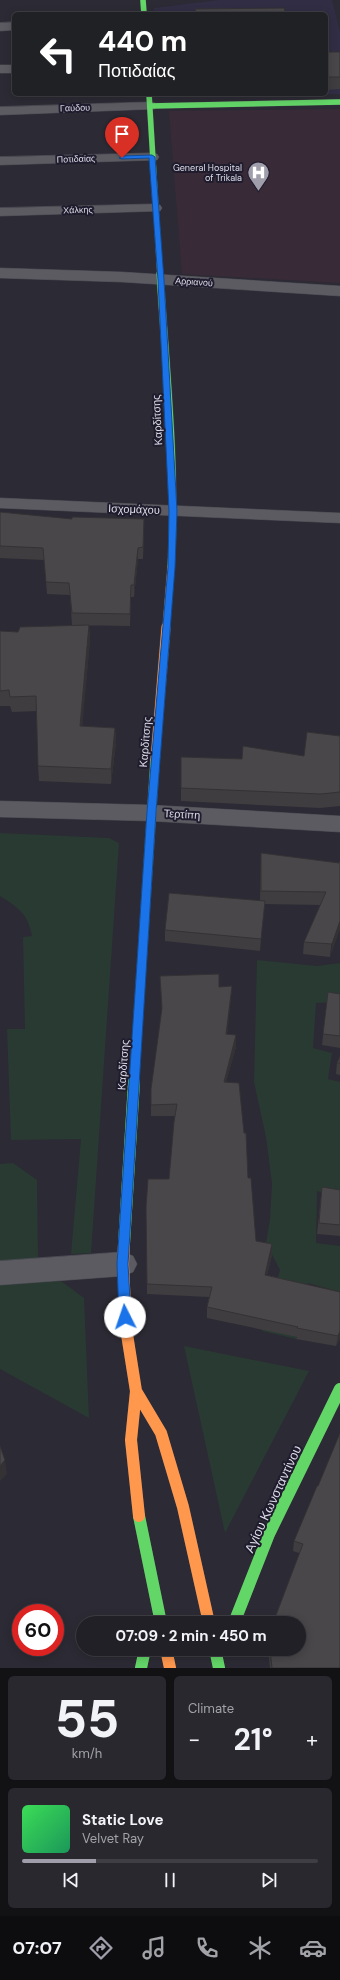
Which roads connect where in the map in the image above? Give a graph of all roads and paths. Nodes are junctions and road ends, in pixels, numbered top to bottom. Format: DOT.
graph roads {
  1 [pos="143,0"];
  2 [pos="144,12"];
  3 [pos="12,26"];
  4 [pos="0,27"];
  5 [pos="0,69"];
  6 [pos="12,69"];
  7 [pos="149,100"];
  8 [pos="340,102"];
  9 [pos="0,111"];
  10 [pos="152,157"];
  11 [pos="0,161"];
  12 [pos="155,208"];
  13 [pos="0,212"];
  14 [pos="0,272"];
  15 [pos="161,280"];
  16 [pos="340,291"];
  17 [pos="0,503"];
  18 [pos="173,511"];
  19 [pos="340,518"];
  20 [pos="0,809"];
  21 [pos="151,812"];
  22 [pos="340,824"];
  23 [pos="122,1264"];
  24 [pos="0,1273"];
  25 [pos="340,1389"];
  26 [pos="136,1391"];
  27 [pos="155,1595"];
  28 [pos="151,1616"];
  29 [pos="160,1616"];
  30 [pos="207,1616"];
  31 [pos="237,1616"];
  32 [pos="144,1656"];
  33 [pos="167,1656"];
  34 [pos="217,1656"];
  35 [pos="224,1656"];
  36 [pos="141,1668"];
  37 [pos="170,1668"];
  38 [pos="220,1668"];
  1 -- 2 [label="main road"];
  3 -- 4 [label="street"];
  5 -- 6 [label="street"];
  7 -- 8 [label="main road"];
  7 -- 9 [label="street, Γαύδου"];
  7 -- 10 [label="main road, Καρδίτσης"];
  10 -- 11 [label="street, Ποτιδαίας"];
  10 -- 12 [label="main road, Καρδίτσης"];
  12 -- 13 [label="street, Χάλκης"];
  12 -- 15 [label="main road, Καρδίτσης"];
  14 -- 15 [label="street, Αρριανού"];
  15 -- 16 [label="street, Αρριανού"];
  15 -- 18 [label="main road, Καρδίτσης"];
  17 -- 18 [label="street, Ισχομάχου"];
  18 -- 19 [label="street, Ισχομάχου"];
  18 -- 21 [label="main road, Καρδίτσης"];
  20 -- 21 [label="street, Τερτίπη"];
  21 -- 22 [label="street, Τερτίπη"];
  21 -- 23 [label="main road, Καρδίτσης"];
  23 -- 24 [label="street"];
  23 -- 26 [label="main road, Καρδίτσης"];
  25 -- 31 [label="main road, Αγίου Κωνσταντίνου"];
  26 -- 27 [label="main road"];
  26 -- 30 [label="main road"];
  27 -- 28 [label="main road"];
  27 -- 29 [label="main road"];
  32 -- 36 [label="main road"];
  33 -- 37 [label="main road"];
  34 -- 38 [label="main road"];
  35 -- 38 [label="main road"];
}
